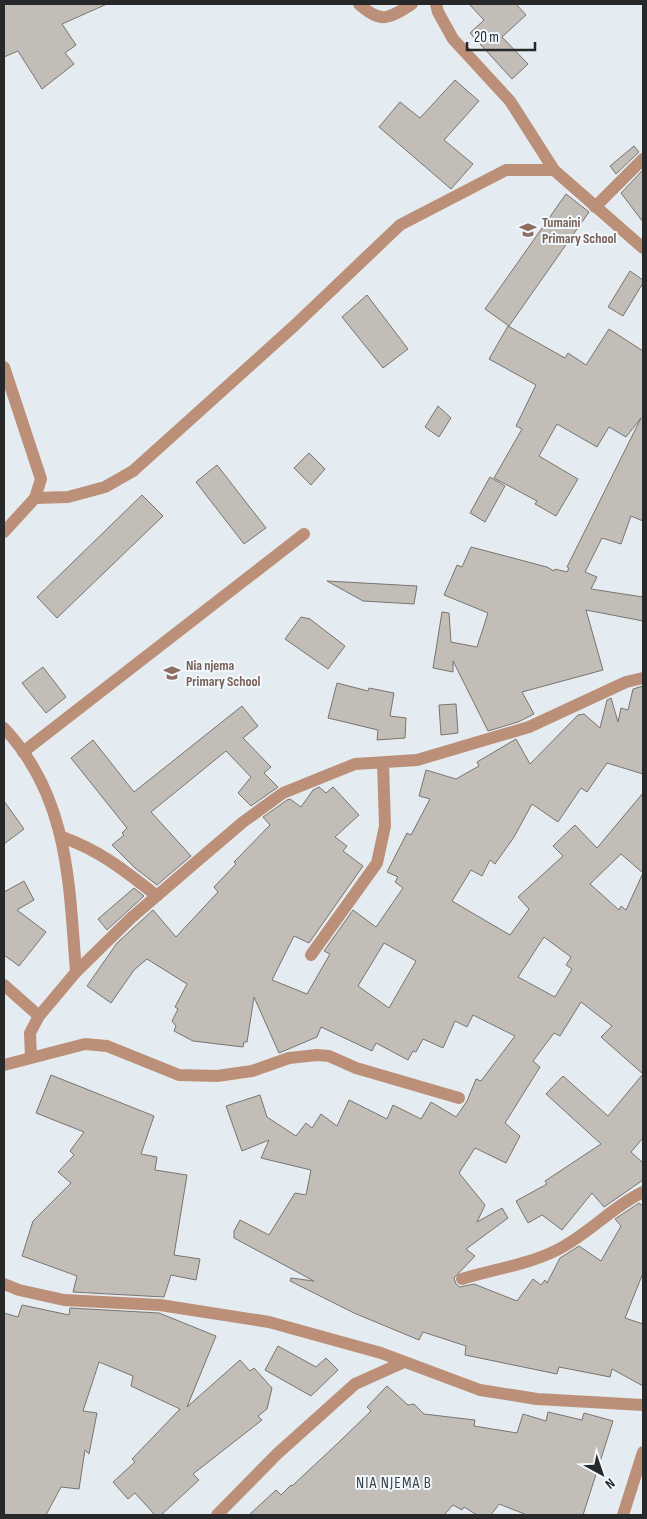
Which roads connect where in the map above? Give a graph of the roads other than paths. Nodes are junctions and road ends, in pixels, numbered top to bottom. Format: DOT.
graph roads {
  1 [pos="359,4"];
  2 [pos="412,4"];
  3 [pos="436,4"];
  4 [pos="643,159"];
  5 [pos="554,170"];
  6 [pos="595,207"];
  7 [pos="643,248"];
  8 [pos="4,367"];
  9 [pos="34,498"];
  10 [pos="4,532"];
  11 [pos="304,534"];
  12 [pos="643,678"];
  13 [pos="4,728"];
  14 [pos="23,752"];
  15 [pos="383,763"];
  16 [pos="62,837"];
  17 [pos="156,896"];
  18 [pos="311,955"];
  19 [pos="76,972"];
  20 [pos="4,985"];
  21 [pos="39,1016"];
  22 [pos="31,1058"];
  23 [pos="4,1065"];
  24 [pos="459,1098"];
  25 [pos="643,1192"];
  26 [pos="462,1279"];
  27 [pos="4,1284"];
  28 [pos="404,1362"];
  29 [pos="643,1405"];
  30 [pos="643,1452"];
  31 [pos="217,1515"];
  32 [pos="623,1515"];
  1 -- 2 [label="street"];
  3 -- 5 [label="street"];
  4 -- 6 [label="street"];
  5 -- 6 [label="street"];
  5 -- 9 [label="street"];
  6 -- 7 [label="street"];
  8 -- 9 [label="street"];
  9 -- 10 [label="street"];
  11 -- 14 [label="street"];
  12 -- 15 [label="street"];
  13 -- 14 [label="street"];
  14 -- 16 [label="street"];
  15 -- 17 [label="street"];
  15 -- 18 [label="street"];
  16 -- 17 [label="street"];
  16 -- 19 [label="street"];
  17 -- 19 [label="street"];
  19 -- 21 [label="street"];
  20 -- 21 [label="street"];
  21 -- 22 [label="street"];
  22 -- 23 [label="street"];
  22 -- 24 [label="street"];
  25 -- 26 [label="street"];
  27 -- 28 [label="street"];
  28 -- 29 [label="street"];
  28 -- 31 [label="street"];
  30 -- 32 [label="street"];
}
